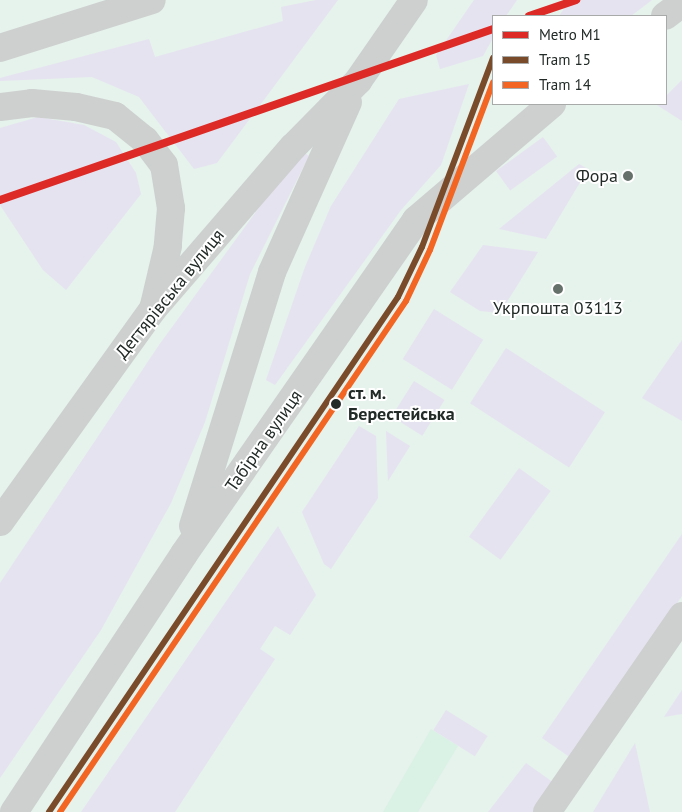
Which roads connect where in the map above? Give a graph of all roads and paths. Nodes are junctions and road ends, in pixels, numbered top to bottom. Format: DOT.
graph roads {
  1 [pos="152,0"];
  2 [pos="414,0"];
  3 [pos="682,3"];
  4 [pos="666,15"];
  5 [pos="0,48"];
  6 [pos="358,81"];
  7 [pos="551,105"];
  8 [pos="0,107"];
  9 [pos="154,309"];
  10 [pos="0,522"];
  11 [pos="184,554"];
  12 [pos="682,616"];
  13 [pos="14,812"];
  14 [pos="548,812"];
  1 -- 5 [label="main road"];
  2 -- 6 [label="main road, Дегтярівська вулиця"];
  3 -- 4 [label="main road"];
  6 -- 9 [label="main road, Дегтярівська вулиця"];
  6 -- 11 [label="main road, Дегтярівська вулиця"];
  7 -- 11 [label="main road, Табірна вулиця"];
  8 -- 9 [label="main road"];
  9 -- 10 [label="main road, Дегтярівська вулиця"];
  11 -- 13 [label="main road, Табірна вулиця"];
  12 -- 14 [label="main road"];
}
